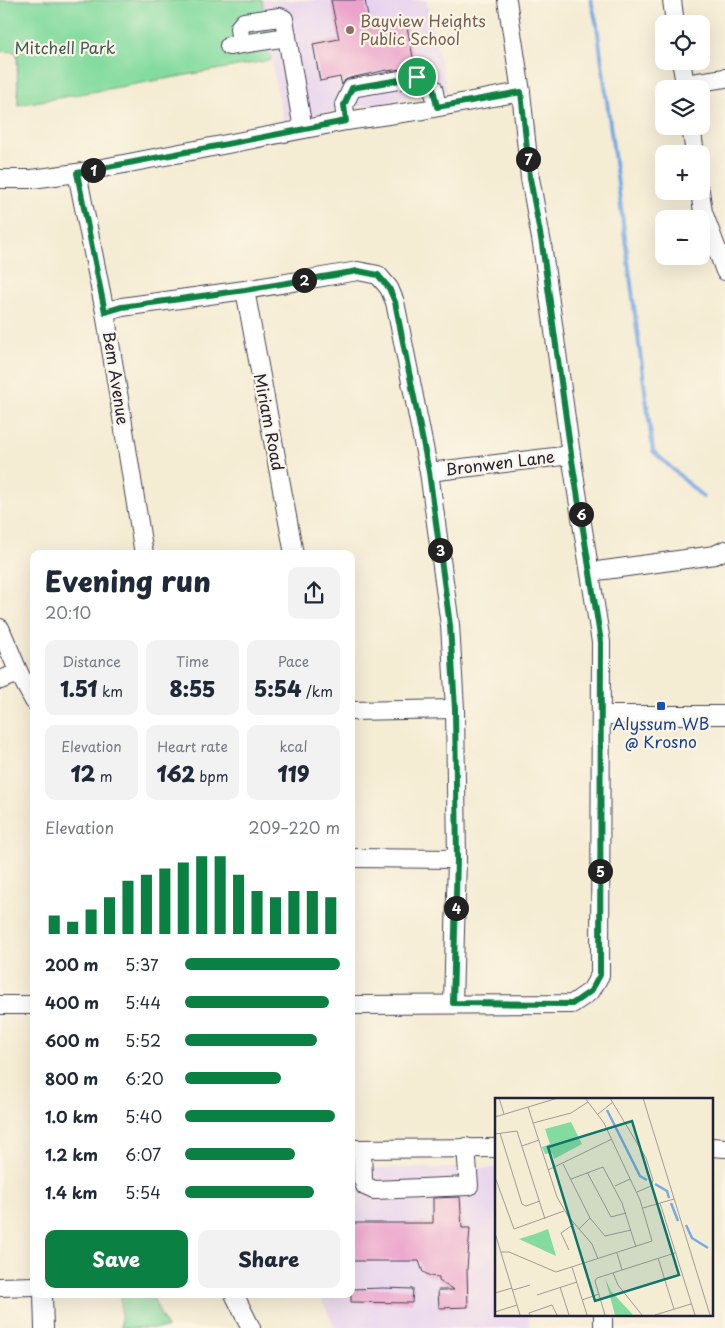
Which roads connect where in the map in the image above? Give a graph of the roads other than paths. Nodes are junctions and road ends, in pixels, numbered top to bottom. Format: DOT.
graph roads {
  1 [pos="507,0"];
  2 [pos="672,0"];
  3 [pos="674,15"];
  4 [pos="235,45"];
  5 [pos="725,78"];
  6 [pos="710,81"];
  7 [pos="521,92"];
  8 [pos="437,107"];
  9 [pos="346,121"];
  10 [pos="303,129"];
  11 [pos="77,173"];
  12 [pos="0,179"];
  13 [pos="701,200"];
  14 [pos="725,271"];
  15 [pos="245,290"];
  16 [pos="105,312"];
  17 [pos="571,454"];
  18 [pos="429,472"];
  19 [pos="143,550"];
  20 [pos="293,550"];
  21 [pos="725,550"];
  22 [pos="590,572"];
  23 [pos="0,628"];
  24 [pos="19,673"];
  25 [pos="0,680"];
  26 [pos="30,694"];
  27 [pos="455,709"];
  28 [pos="355,711"];
  29 [pos="602,715"];
  30 [pos="725,715"];
  31 [pos="355,858"];
  32 [pos="457,859"];
  33 [pos="453,1003"];
  34 [pos="0,1005"];
  35 [pos="30,1005"];
  36 [pos="355,1005"];
  37 [pos="466,1147"];
  38 [pos="495,1148"];
  39 [pos="712,1148"];
  40 [pos="725,1148"];
  41 [pos="357,1149"];
  42 [pos="0,1286"];
  43 [pos="30,1286"];
  44 [pos="43,1298"];
  45 [pos="236,1298"];
  46 [pos="44,1328"];
  47 [pos="251,1328"];
  1 -- 7 [label="street"];
  2 -- 3 [label="street"];
  4 -- 10 [label="street"];
  5 -- 6 [label="street"];
  7 -- 8 [label="street"];
  7 -- 17 [label="street"];
  8 -- 9 [label="street"];
  8 -- 9 [label="street"];
  9 -- 10 [label="street"];
  10 -- 11 [label="street"];
  11 -- 12 [label="street"];
  11 -- 16 [label="street, Bem Avenue"];
  13 -- 14 [label="street"];
  15 -- 16 [label="street"];
  15 -- 18 [label="street"];
  15 -- 20 [label="street, Miriam Road"];
  16 -- 19 [label="street, Bem Avenue"];
  17 -- 18 [label="street, Bronwen Lane"];
  17 -- 22 [label="street"];
  18 -- 27 [label="street"];
  21 -- 22 [label="street"];
  22 -- 29 [label="street"];
  23 -- 24 [label="street"];
  24 -- 25 [label="street"];
  24 -- 26 [label="street"];
  27 -- 28 [label="street"];
  27 -- 32 [label="street"];
  29 -- 30 [label="street"];
  29 -- 33 [label="street"];
  31 -- 32 [label="street"];
  32 -- 33 [label="street"];
  33 -- 36 [label="street"];
  34 -- 35 [label="street"];
  37 -- 38 [label="street"];
  37 -- 41 [label="street"];
  37 -- 41 [label="street"];
  39 -- 40 [label="street"];
  42 -- 43 [label="street"];
  44 -- 46 [label="street"];
  45 -- 47 [label="street"];
}
